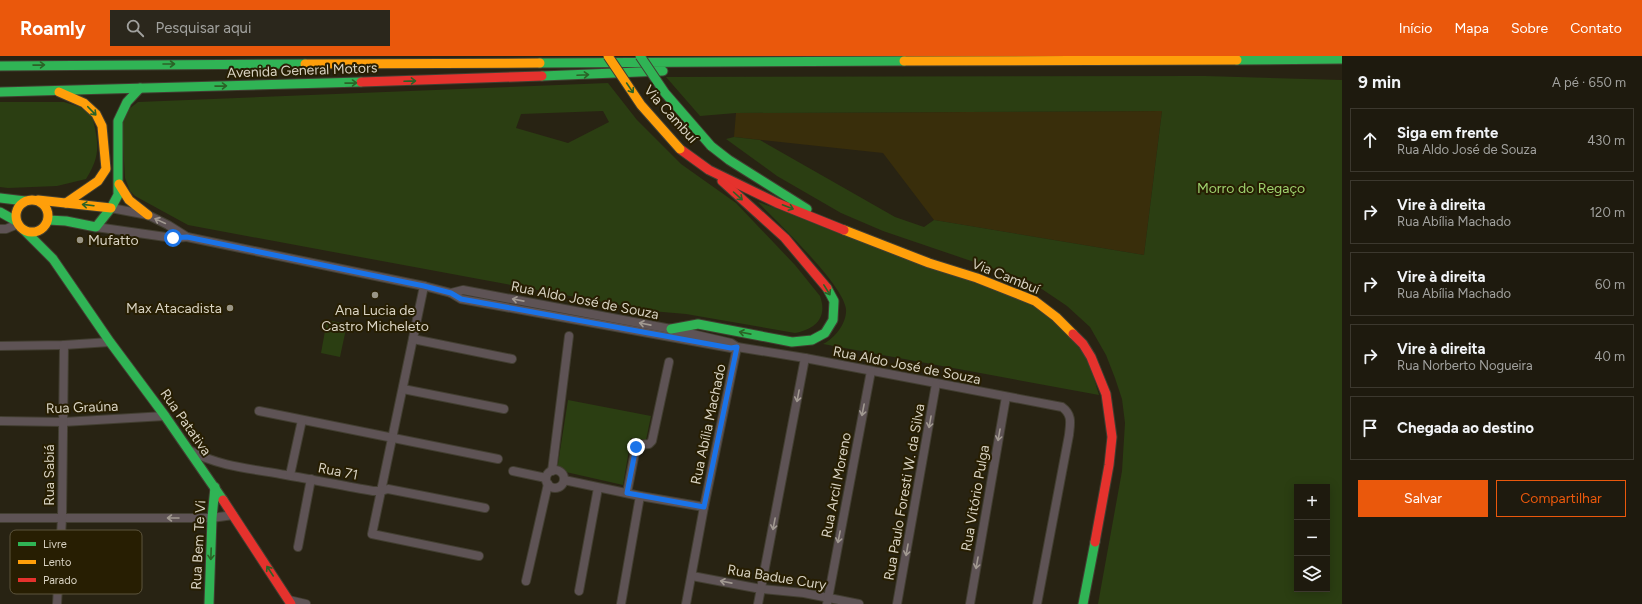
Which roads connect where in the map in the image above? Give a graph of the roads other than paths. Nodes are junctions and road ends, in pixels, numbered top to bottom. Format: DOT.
graph roads {
  1 [pos="608,56"];
  2 [pos="640,56"];
  3 [pos="1342,59"];
  4 [pos="858,61"];
  5 [pos="0,66"];
  6 [pos="140,88"];
  7 [pos="0,92"];
  8 [pos="59,92"];
  9 [pos="709,170"];
  10 [pos="118,184"];
  11 [pos="0,198"];
  12 [pos="38,200"];
  13 [pos="25,201"];
  14 [pos="66,203"];
  15 [pos="111,208"];
  16 [pos="0,212"];
  17 [pos="148,215"];
  18 [pos="47,223"];
  19 [pos="20,225"];
  20 [pos="835,226"];
  21 [pos="96,227"];
  22 [pos="0,229"];
  23 [pos="187,237"];
  24 [pos="53,259"];
  25 [pos="424,286"];
  26 [pos="451,293"];
  27 [pos="672,329"];
  28 [pos="569,336"];
  29 [pos="413,339"];
  30 [pos="110,342"];
  31 [pos="64,345"];
  32 [pos="0,346"];
  33 [pos="737,347"];
  34 [pos="806,358"];
  35 [pos="512,359"];
  36 [pos="669,362"];
  37 [pos="871,371"];
  38 [pos="936,384"];
  39 [pos="403,389"];
  40 [pos="1006,397"];
  41 [pos="504,409"];
  42 [pos="259,411"];
  43 [pos="165,416"];
  44 [pos="0,420"];
  45 [pos="302,420"];
  46 [pos="62,422"];
  47 [pos="393,438"];
  48 [pos="188,449"];
  49 [pos="498,459"];
  50 [pos="232,466"];
  51 [pos="513,471"];
  52 [pos="552,471"];
  53 [pos="207,476"];
  54 [pos="290,476"];
  55 [pos="311,479"];
  56 [pos="564,480"];
  57 [pos="547,481"];
  58 [pos="215,487"];
  59 [pos="598,488"];
  60 [pos="381,492"];
  61 [pos="627,493"];
  62 [pos="640,496"];
  63 [pos="704,507"];
  64 [pos="485,508"];
  65 [pos="233,515"];
  66 [pos="0,518"];
  67 [pos="62,518"];
  68 [pos="212,518"];
  69 [pos="61,530"];
  70 [pos="298,547"];
  71 [pos="479,556"];
  72 [pos="692,576"];
  73 [pos="526,581"];
  74 [pos="761,589"];
  75 [pos="579,591"];
  76 [pos="58,594"];
  77 [pos="827,601"];
  78 [pos="290,602"];
  79 [pos="57,604"];
  80 [pos="209,604"];
  81 [pos="306,604"];
  82 [pos="621,604"];
  83 [pos="686,604"];
  84 [pos="758,604"];
  85 [pos="859,604"];
  86 [pos="897,604"];
  87 [pos="970,604"];
  88 [pos="1037,604"];
  89 [pos="1083,604"];
  1 -- 9 [label="main road, Via Cambuí, one-way, bridge"];
  2 -- 20 [label="main road, Via Cambuí, bridge"];
  3 -- 4 [label="main road"];
  5 -- 4 [label="main road, one-way"];
  6 -- 4 [label="main road, Avenida General Motors, one-way"];
  6 -- 8 [label="main road, Avenida General Motors"];
  6 -- 10 [label="main road"];
  7 -- 8 [label="main road, Avenida General Motors"];
  8 -- 14 [label="main road, one-way"];
  9 -- 20 [label="main road, Via Cambuí, one-way"];
  9 -- 27 [label="main road, one-way"];
  10 -- 15 [label="main road"];
  10 -- 17 [label="main road"];
  11 -- 13 [label="main road"];
  12 -- 13 [label="main road"];
  12 -- 14 [label="main road"];
  12 -- 18 [label="main road"];
  13 -- 19 [label="main road"];
  15 -- 14 [label="main road, one-way"];
  15 -- 17 [label="street, Rua Aldo José de Souza"];
  15 -- 21 [label="main road"];
  16 -- 19 [label="main road, Rua Patativa"];
  23 -- 17 [label="street, Rua Aldo José de Souza, one-way"];
  18 -- 19 [label="main road"];
  18 -- 21 [label="main road"];
  18 -- 24 [label="main road, Rua Patativa"];
  19 -- 22 [label="street"];
  19 -- 24 [label="main road, Rua Patativa"];
  20 -- 89 [label="main road, Via Cambuí"];
  21 -- 23 [label="street, Rua Aldo José de Souza"];
  23 -- 25 [label="street, Rua Aldo José de Souza"];
  24 -- 30 [label="main road, Rua Patativa"];
  25 -- 26 [label="street, Rua Aldo José de Souza"];
  25 -- 29 [label="street"];
  27 -- 26 [label="street, Rua Aldo José de Souza, one-way"];
  26 -- 33 [label="street, Rua Aldo José de Souza"];
  27 -- 33 [label="street, Rua Aldo José de Souza"];
  28 -- 52 [label="street"];
  29 -- 35 [label="street"];
  29 -- 39 [label="street"];
  30 -- 31 [label="street"];
  30 -- 43 [label="main road, Rua Patativa"];
  31 -- 32 [label="street"];
  31 -- 46 [label="street, Rua Sabiá"];
  33 -- 34 [label="street, Rua Aldo José de Souza"];
  33 -- 63 [label="street, Rua Abília Machado"];
  34 -- 37 [label="street, Rua Aldo José de Souza"];
  34 -- 74 [label="street, one-way"];
  36 -- 61 [label="street"];
  37 -- 38 [label="street, Rua Aldo José de Souza"];
  37 -- 77 [label="street, Rua Arcil Moreno, one-way"];
  38 -- 40 [label="street, Rua Aldo José de Souza"];
  38 -- 86 [label="street, Rua Paulo Foresti W. da Silva, one-way"];
  39 -- 41 [label="street"];
  39 -- 47 [label="street"];
  40 -- 87 [label="street, Rua Vitório Pulga, one-way"];
  40 -- 88 [label="street, Rua Aldo José de Souza"];
  42 -- 45 [label="street"];
  43 -- 46 [label="street, Rua Graúna"];
  43 -- 48 [label="main road, Rua Patativa"];
  44 -- 46 [label="street, Rua Graúna"];
  45 -- 47 [label="street"];
  45 -- 54 [label="street"];
  46 -- 67 [label="street, Rua Sabiá"];
  47 -- 49 [label="street"];
  47 -- 60 [label="street"];
  48 -- 50 [label="street, Rua 71"];
  48 -- 53 [label="main road, Rua Patativa"];
  50 -- 53 [label="street"];
  50 -- 54 [label="street, Rua 71"];
  51 -- 57 [label="street"];
  52 -- 56 [label="street"];
  52 -- 57 [label="street"];
  53 -- 58 [label="main road, Rua Patativa"];
  54 -- 55 [label="street, Rua 71"];
  55 -- 60 [label="street, Rua 71"];
  55 -- 70 [label="street"];
  56 -- 57 [label="street"];
  56 -- 59 [label="street"];
  57 -- 73 [label="street"];
  58 -- 65 [label="main road, Rua Patativa"];
  58 -- 68 [label="main road, Rua Bem Te Vi"];
  59 -- 61 [label="street"];
  59 -- 75 [label="street"];
  60 -- 64 [label="street, Rua 71"];
  60 -- 71 [label="street"];
  61 -- 62 [label="street"];
  62 -- 63 [label="street"];
  62 -- 82 [label="street"];
  63 -- 72 [label="street, Rua Abília Machado"];
  65 -- 68 [label="street"];
  78 -- 65 [label="main road, Rua Patativa, one-way"];
  66 -- 67 [label="street"];
  68 -- 67 [label="street, one-way"];
  67 -- 69 [label="street, Rua Sabiá"];
  68 -- 80 [label="main road, Rua Bem Te Vi, one-way"];
  74 -- 72 [label="street, Rua Badue Cury, one-way"];
  72 -- 83 [label="street, Rua Abília Machado"];
  74 -- 77 [label="street, Rua Badue Cury"];
  74 -- 84 [label="street"];
  76 -- 79 [label="street, Rua Sabiá"];
  77 -- 85 [label="street, Rua Badue Cury"];
  78 -- 81 [label="street"];
}
